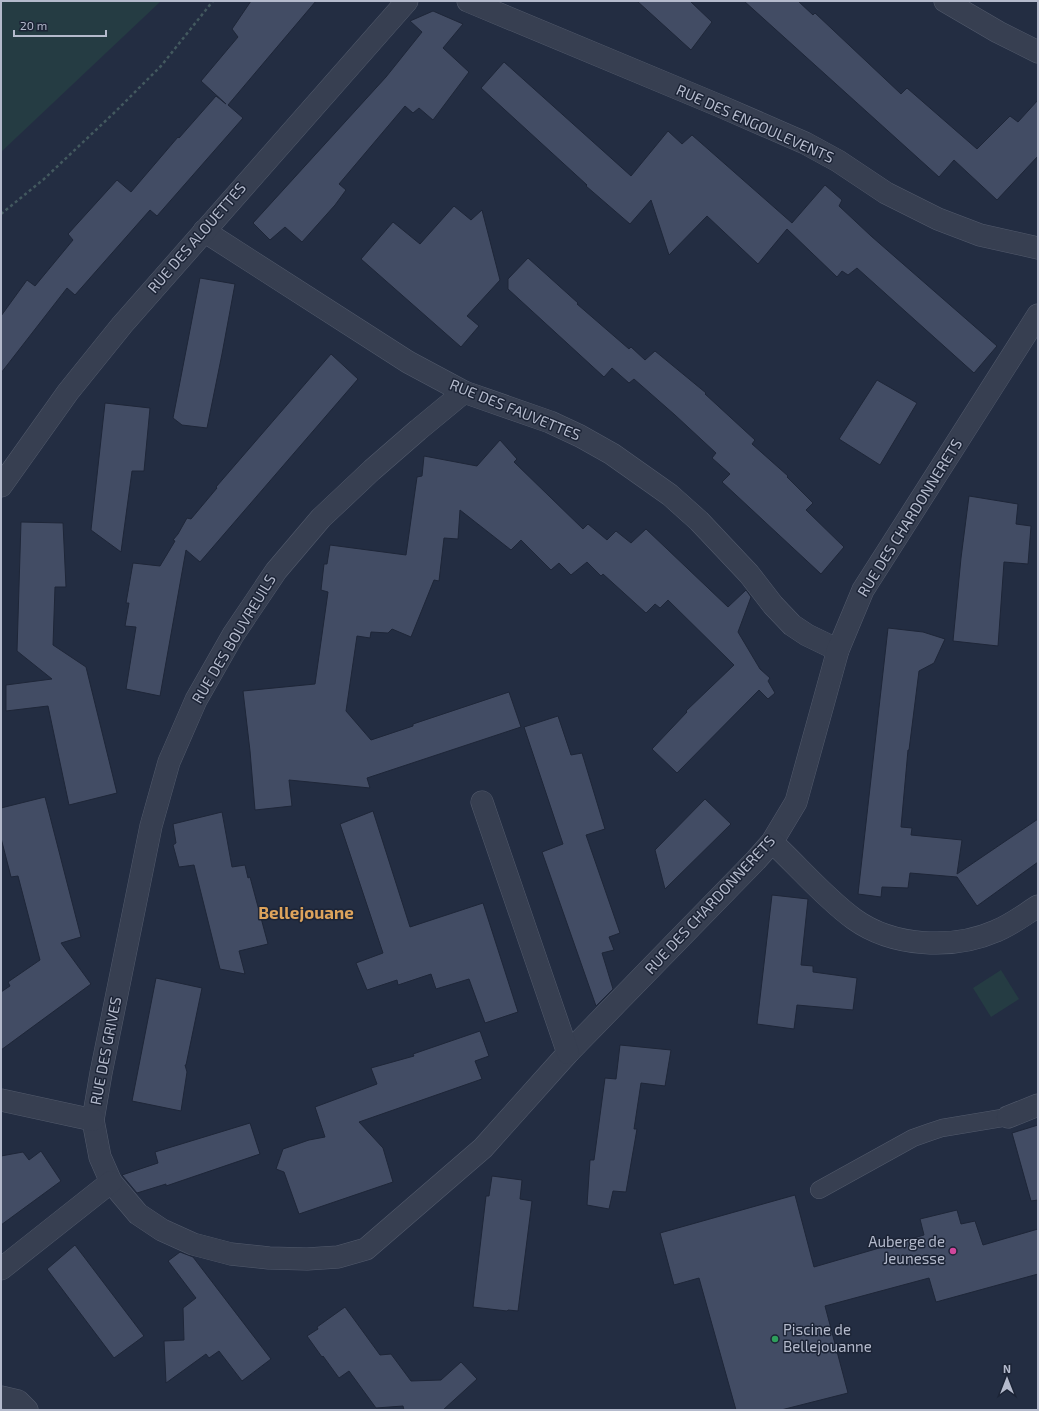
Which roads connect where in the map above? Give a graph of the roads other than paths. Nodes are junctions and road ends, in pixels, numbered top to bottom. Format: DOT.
graph roads {
  1 [pos="407,1"];
  2 [pos="468,1"];
  3 [pos="945,1"];
  4 [pos="1038,52"];
  5 [pos="204,231"];
  6 [pos="1038,248"];
  7 [pos="1038,315"];
  8 [pos="464,392"];
  9 [pos="1,486"];
  10 [pos="838,650"];
  11 [pos="482,802"];
  12 [pos="772,842"];
  13 [pos="1038,906"];
  14 [pos="119,982"];
  15 [pos="568,1053"];
  16 [pos="1,1100"];
  17 [pos="1038,1105"];
  18 [pos="1008,1117"];
  19 [pos="93,1120"];
  20 [pos="111,1182"];
  21 [pos="819,1190"];
  22 [pos="366,1249"];
  23 [pos="1,1269"];
  24 [pos="1,1397"];
  25 [pos="27,1410"];
  1 -- 5 [label="street, RUE DES ALOUETTES"];
  2 -- 6 [label="street, RUE DES ENGOULEVENTS"];
  3 -- 4 [label="street"];
  5 -- 8 [label="street, RUE DES FAUVETTES"];
  5 -- 9 [label="street, RUE DES ALOUETTES"];
  7 -- 10 [label="street, RUE DES CHARDONNERETS"];
  8 -- 10 [label="street, RUE DES FAUVETTES"];
  8 -- 14 [label="street, RUE DES BOUVREUILS"];
  10 -- 12 [label="street, RUE DES CHARDONNERETS"];
  11 -- 15 [label="street"];
  12 -- 13 [label="street"];
  12 -- 15 [label="street, RUE DES CHARDONNERETS"];
  14 -- 19 [label="street, RUE DES GRIVES"];
  15 -- 22 [label="street, RUE DES CHARDONNERETS"];
  16 -- 19 [label="street, RUE DES GRIVES"];
  17 -- 18 [label="street"];
  18 -- 21 [label="lane"];
  19 -- 20 [label="street, RUE DES GRIVES"];
  20 -- 22 [label="street, RUE DES GRIVES"];
  20 -- 23 [label="street"];
  24 -- 25 [label="street"];
}
